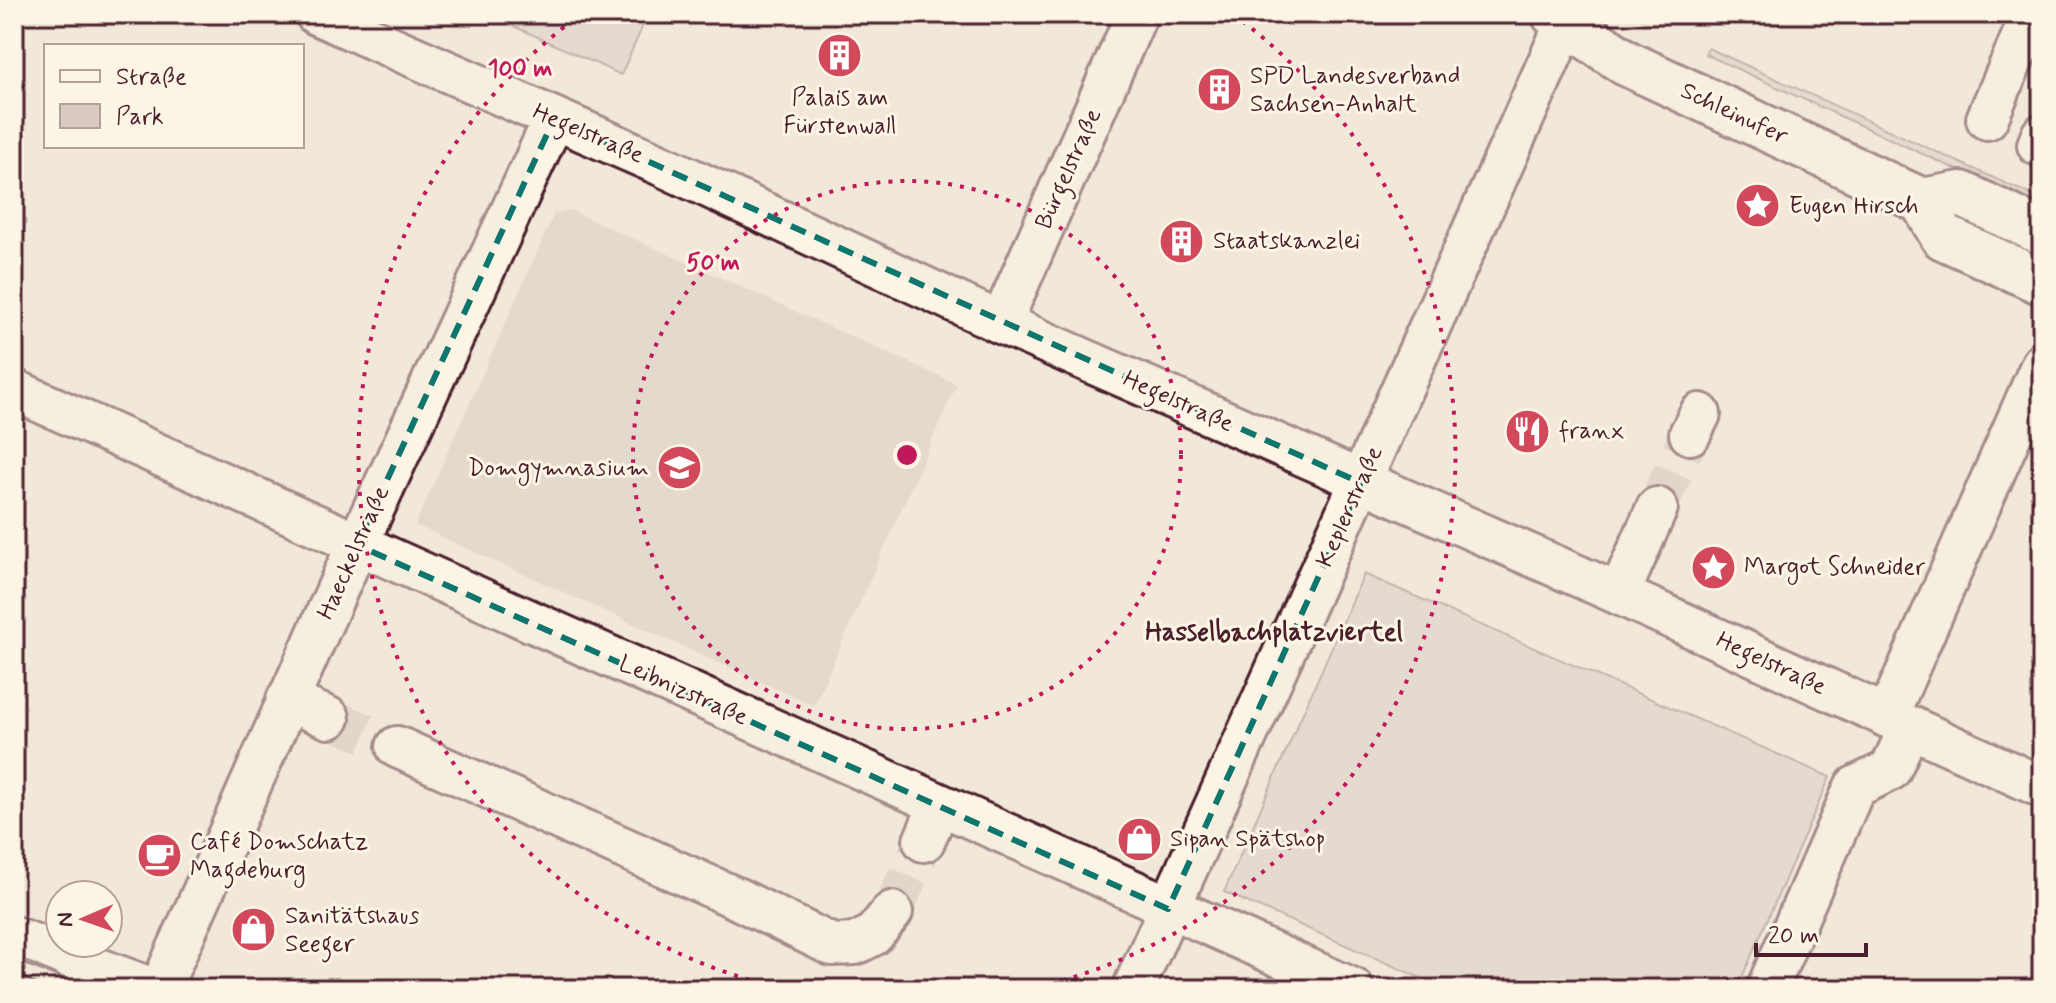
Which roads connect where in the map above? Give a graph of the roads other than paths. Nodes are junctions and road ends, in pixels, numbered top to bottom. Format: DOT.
graph roads {
  1 [pos="316,14"];
  2 [pos="1137,14"];
  3 [pos="1563,17"];
  4 [pos="2042,41"];
  5 [pos="554,119"];
  6 [pos="1987,119"];
  7 [pos="1922,201"];
  8 [pos="2042,232"];
  9 [pos="2042,282"];
  10 [pos="1001,323"];
  11 [pos="2042,364"];
  12 [pos="14,390"];
  13 [pos="1361,483"];
  14 [pos="1657,508"];
  15 [pos="357,545"];
  16 [pos="1619,594"];
  17 [pos="287,700"];
  18 [pos="329,718"];
  19 [pos="1899,722"];
  20 [pos="397,747"];
  21 [pos="2042,787"];
  22 [pos="1168,909"];
  23 [pos="892,912"];
  24 [pos="14,937"];
  25 [pos="153,989"];
  26 [pos="160,989"];
  27 [pos="1133,989"];
  28 [pos="1353,989"];
  29 [pos="1767,989"];
  1 -- 5 [label="street, Hegelstraße"];
  2 -- 10 [label="street, Bürgelstraße"];
  3 -- 7 [label="main road, Schleinufer"];
  3 -- 13 [label="street, Keplerstraße"];
  4 -- 6 [label="street"];
  5 -- 10 [label="street, Hegelstraße"];
  5 -- 15 [label="street, Haeckelstraße"];
  7 -- 8 [label="main road"];
  7 -- 9 [label="main road"];
  10 -- 13 [label="street, Hegelstraße"];
  11 -- 19 [label="street"];
  12 -- 15 [label="street, Leibnizstraße"];
  13 -- 16 [label="street, Hegelstraße"];
  13 -- 22 [label="street, Keplerstraße"];
  14 -- 16 [label="street"];
  15 -- 17 [label="street, Haeckelstraße"];
  15 -- 22 [label="street, Leibnizstraße"];
  16 -- 19 [label="street, Hegelstraße"];
  17 -- 18 [label="street"];
  17 -- 26 [label="street, Haeckelstraße"];
  19 -- 21 [label="street, Hegelstraße"];
  19 -- 29 [label="street"];
  20 -- 23 [label="street"];
  22 -- 27 [label="street, Keplerstraße"];
  22 -- 28 [label="street, Leibnizstraße"];
  24 -- 25 [label="street"];
}
